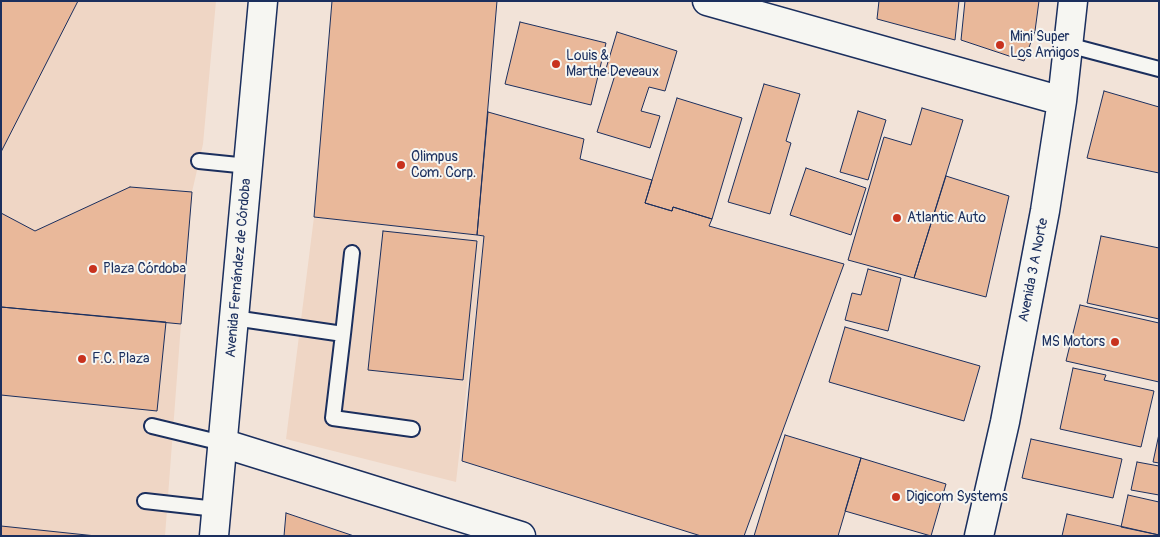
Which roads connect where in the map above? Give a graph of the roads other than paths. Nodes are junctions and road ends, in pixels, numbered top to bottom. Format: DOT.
graph roads {
  1 [pos="263,1"];
  2 [pos="707,1"];
  3 [pos="1073,1"];
  4 [pos="1068,45"];
  5 [pos="1159,69"];
  6 [pos="1062,101"];
  7 [pos="199,161"];
  8 [pos="248,166"];
  9 [pos="352,253"];
  10 [pos="234,318"];
  11 [pos="343,334"];
  12 [pos="152,426"];
  13 [pos="412,429"];
  14 [pos="222,443"];
  15 [pos="145,501"];
  16 [pos="216,509"];
  17 [pos="214,536"];
  18 [pos="521,536"];
  19 [pos="979,536"];
  1 -- 8 [label="street, Avenida Fernández de Córdoba"];
  2 -- 6 [label="street"];
  3 -- 4 [label="street, Avenida 3 A Norte"];
  4 -- 5 [label="lane"];
  4 -- 6 [label="street, Avenida 3 A Norte"];
  6 -- 19 [label="street, Avenida 3 A Norte"];
  7 -- 8 [label="lane"];
  8 -- 10 [label="street, Avenida Fernández de Córdoba"];
  9 -- 11 [label="lane"];
  10 -- 11 [label="lane"];
  10 -- 14 [label="street, Avenida Fernández de Córdoba"];
  11 -- 13 [label="lane"];
  12 -- 14 [label="lane"];
  14 -- 16 [label="street, Avenida Fernández de Córdoba"];
  14 -- 18 [label="street"];
  15 -- 16 [label="lane"];
  16 -- 17 [label="street, Avenida Fernández de Córdoba"];
}
